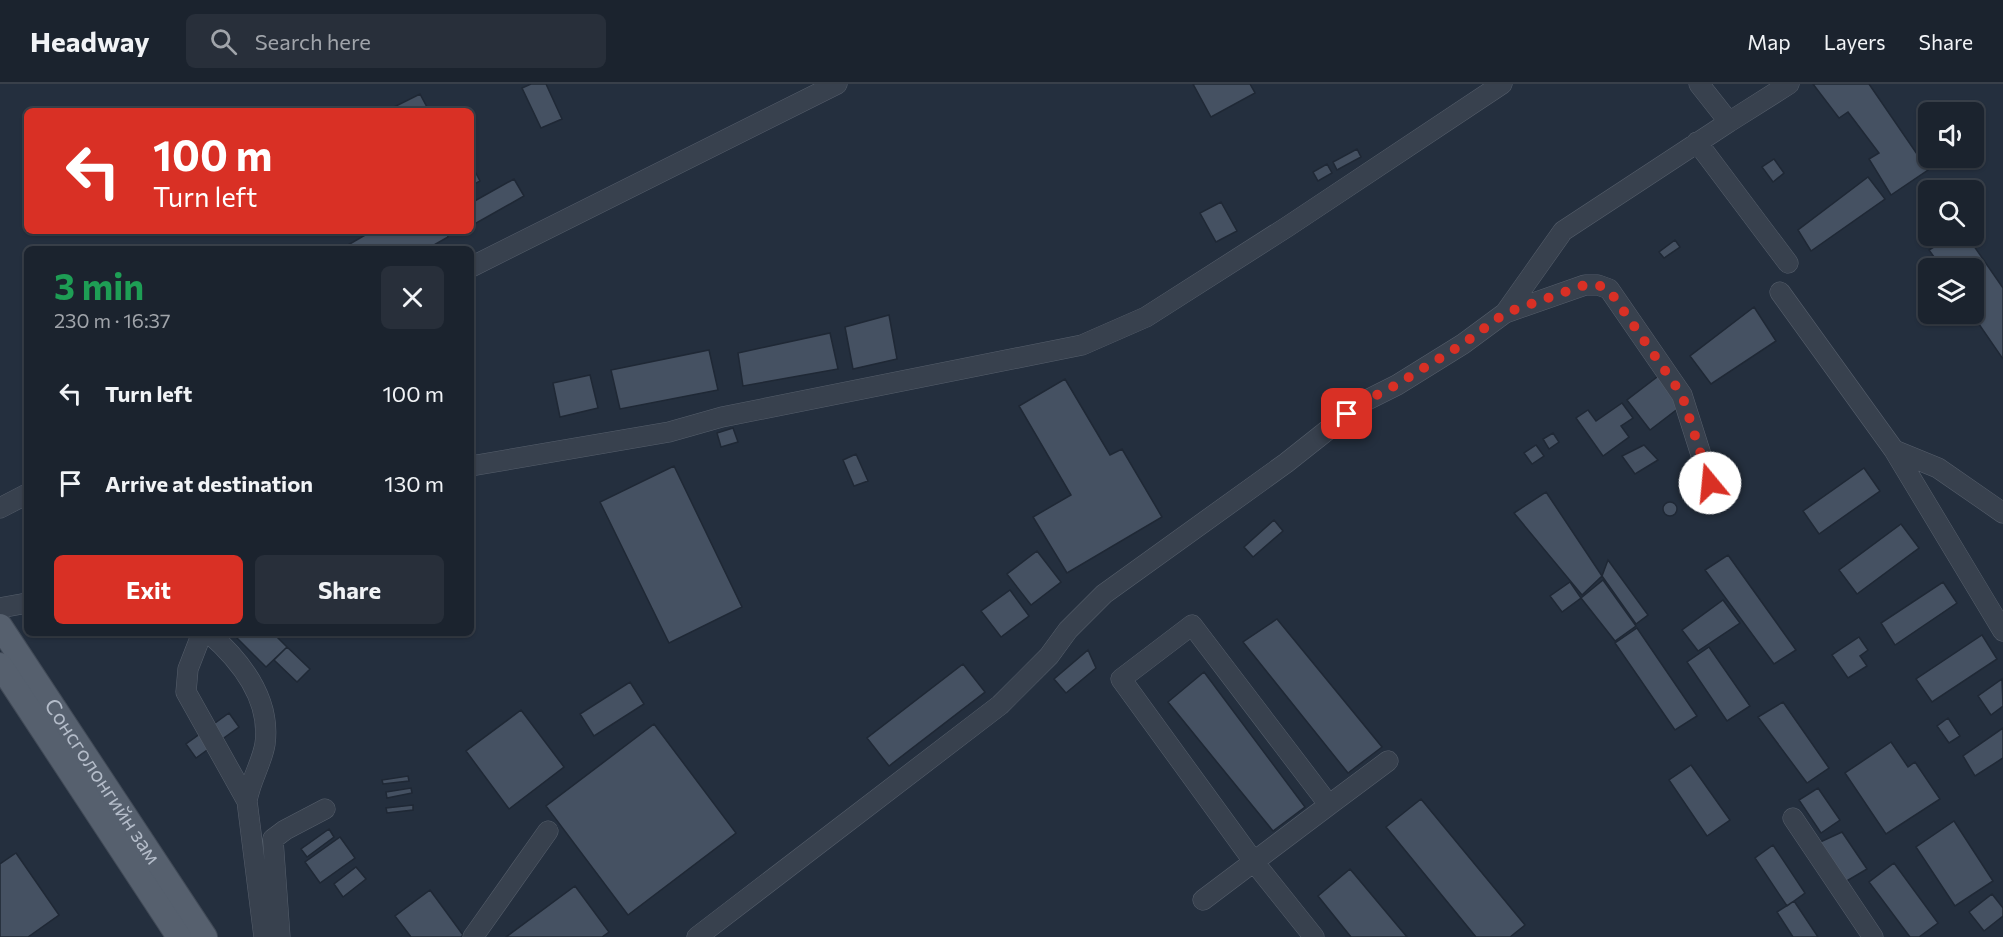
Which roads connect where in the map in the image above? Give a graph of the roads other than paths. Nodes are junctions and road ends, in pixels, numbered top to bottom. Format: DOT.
graph roads {
  1 [pos="837,84"];
  2 [pos="1502,84"];
  3 [pos="1699,84"];
  4 [pos="1789,84"];
  5 [pos="1728,122"];
  6 [pos="1697,142"];
  7 [pos="1788,263"];
  8 [pos="474,266"];
  9 [pos="1780,292"];
  10 [pos="1505,313"];
  11 [pos="1894,450"];
  12 [pos="474,465"];
  13 [pos="1710,483"];
  14 [pos="24,496"];
  15 [pos="0,508"];
  16 [pos="2003,513"];
  17 [pos="0,626"];
  18 [pos="2003,632"];
  19 [pos="201,636"];
  20 [pos="212,636"];
  21 [pos="0,665"];
  22 [pos="1388,760"];
  23 [pos="248,801"];
  24 [pos="1329,806"];
  25 [pos="325,809"];
  26 [pos="1793,818"];
  27 [pos="548,831"];
  28 [pos="1254,862"];
  29 [pos="1203,900"];
  30 [pos="179,937"];
  31 [pos="205,937"];
  32 [pos="264,937"];
  33 [pos="280,937"];
  34 [pos="473,937"];
  35 [pos="696,937"];
  36 [pos="1314,937"];
  37 [pos="1873,937"];
  1 -- 8 [label="street"];
  2 -- 12 [label="street"];
  3 -- 5 [label="street"];
  4 -- 5 [label="street"];
  5 -- 6 [label="street"];
  6 -- 7 [label="street"];
  6 -- 10 [label="street"];
  9 -- 11 [label="street"];
  10 -- 13 [label="street"];
  10 -- 35 [label="street"];
  11 -- 16 [label="street"];
  11 -- 18 [label="street"];
  14 -- 15 [label="street"];
  17 -- 31 [label="main road, Сонсголонгийн зам"];
  19 -- 23 [label="street"];
  20 -- 23 [label="street"];
  21 -- 30 [label="main road, Сонсголонгийн зам"];
  22 -- 24 [label="street"];
  23 -- 32 [label="street"];
  24 -- 28 [label="street"];
  24 -- 28 [label="street"];
  25 -- 33 [label="street"];
  26 -- 37 [label="street"];
  27 -- 34 [label="street"];
  28 -- 29 [label="street"];
  28 -- 36 [label="street"];
}
